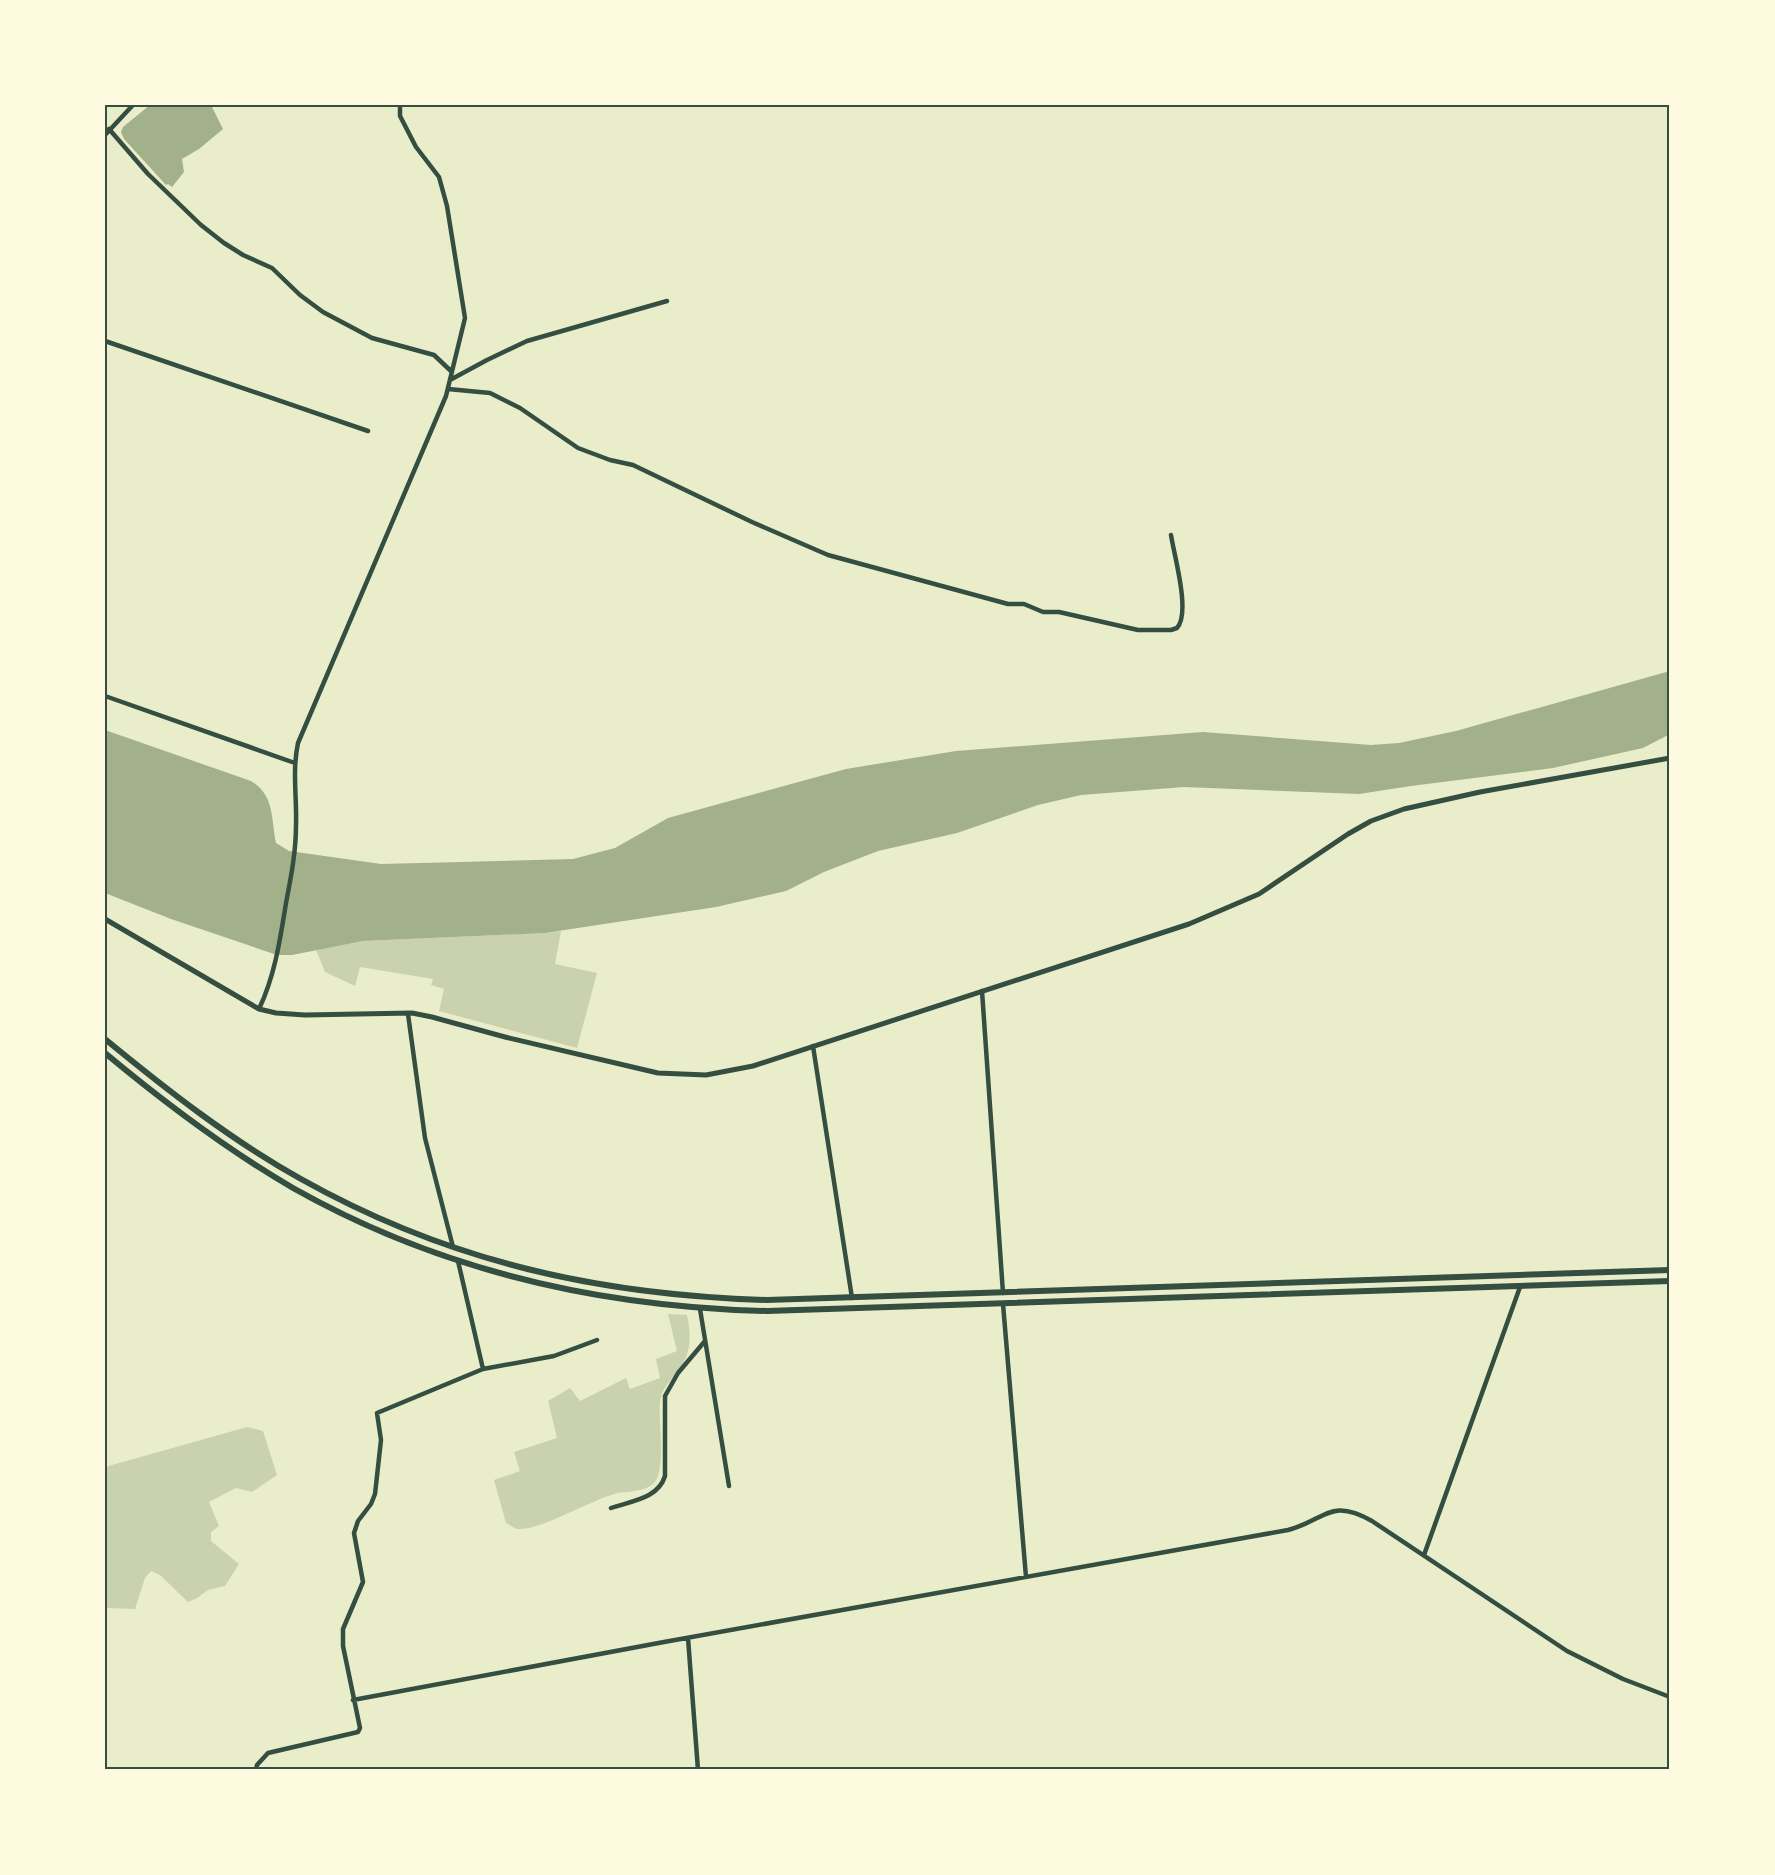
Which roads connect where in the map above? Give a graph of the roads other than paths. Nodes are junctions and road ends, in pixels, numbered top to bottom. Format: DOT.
graph roads {
  1 [pos="133,105"];
  2 [pos="399,105"];
  3 [pos="109,129"];
  4 [pos="105,135"];
  5 [pos="667,301"];
  6 [pos="105,341"];
  7 [pos="452,372"];
  8 [pos="450,380"];
  9 [pos="448,389"];
  10 [pos="368,431"];
  11 [pos="1170,535"];
  12 [pos="105,696"];
  13 [pos="1670,758"];
  14 [pos="295,763"];
  15 [pos="105,919"];
  16 [pos="982,992"];
  17 [pos="259,1009"];
  18 [pos="408,1014"];
  19 [pos="105,1039"];
  20 [pos="813,1046"];
  21 [pos="105,1053"];
  22 [pos="453,1247"];
  23 [pos="458,1261"];
  24 [pos="1670,1270"];
  25 [pos="1670,1281"];
  26 [pos="1520,1287"];
  27 [pos="1003,1293"];
  28 [pos="852,1298"];
  29 [pos="1003,1304"];
  30 [pos="700,1309"];
  31 [pos="597,1340"];
  32 [pos="705,1341"];
  33 [pos="483,1369"];
  34 [pos="729,1486"];
  35 [pos="611,1508"];
  36 [pos="1424,1555"];
  37 [pos="1026,1577"];
  38 [pos="688,1638"];
  39 [pos="1670,1697"];
  40 [pos="353,1700"];
  41 [pos="256,1770"];
  42 [pos="698,1770"];
  1 -- 3 [label="street"];
  2 -- 7 [label="street"];
  3 -- 4 [label="street"];
  3 -- 7 [label="street"];
  5 -- 8 [label="street"];
  6 -- 10 [label="street"];
  7 -- 8 [label="street"];
  8 -- 9 [label="street"];
  9 -- 11 [label="street"];
  9 -- 14 [label="street"];
  12 -- 14 [label="street"];
  13 -- 16 [label="street"];
  14 -- 17 [label="street"];
  15 -- 17 [label="street"];
  16 -- 20 [label="street"];
  16 -- 27 [label="street"];
  17 -- 18 [label="street"];
  18 -- 20 [label="street"];
  18 -- 22 [label="street"];
  19 -- 22 [label="main road"];
  20 -- 28 [label="street"];
  21 -- 23 [label="main road"];
  22 -- 28 [label="main road"];
  23 -- 30 [label="main road"];
  23 -- 33 [label="street"];
  24 -- 27 [label="main road"];
  25 -- 26 [label="main road"];
  26 -- 29 [label="main road"];
  26 -- 36 [label="street"];
  27 -- 28 [label="main road"];
  29 -- 30 [label="main road"];
  29 -- 37 [label="street"];
  30 -- 32 [label="street"];
  31 -- 33 [label="street"];
  32 -- 34 [label="street"];
  32 -- 35 [label="street"];
  33 -- 40 [label="street"];
  36 -- 37 [label="street"];
  36 -- 39 [label="street"];
  37 -- 38 [label="street"];
  38 -- 40 [label="street"];
  38 -- 42 [label="street"];
  40 -- 41 [label="street"];
}
